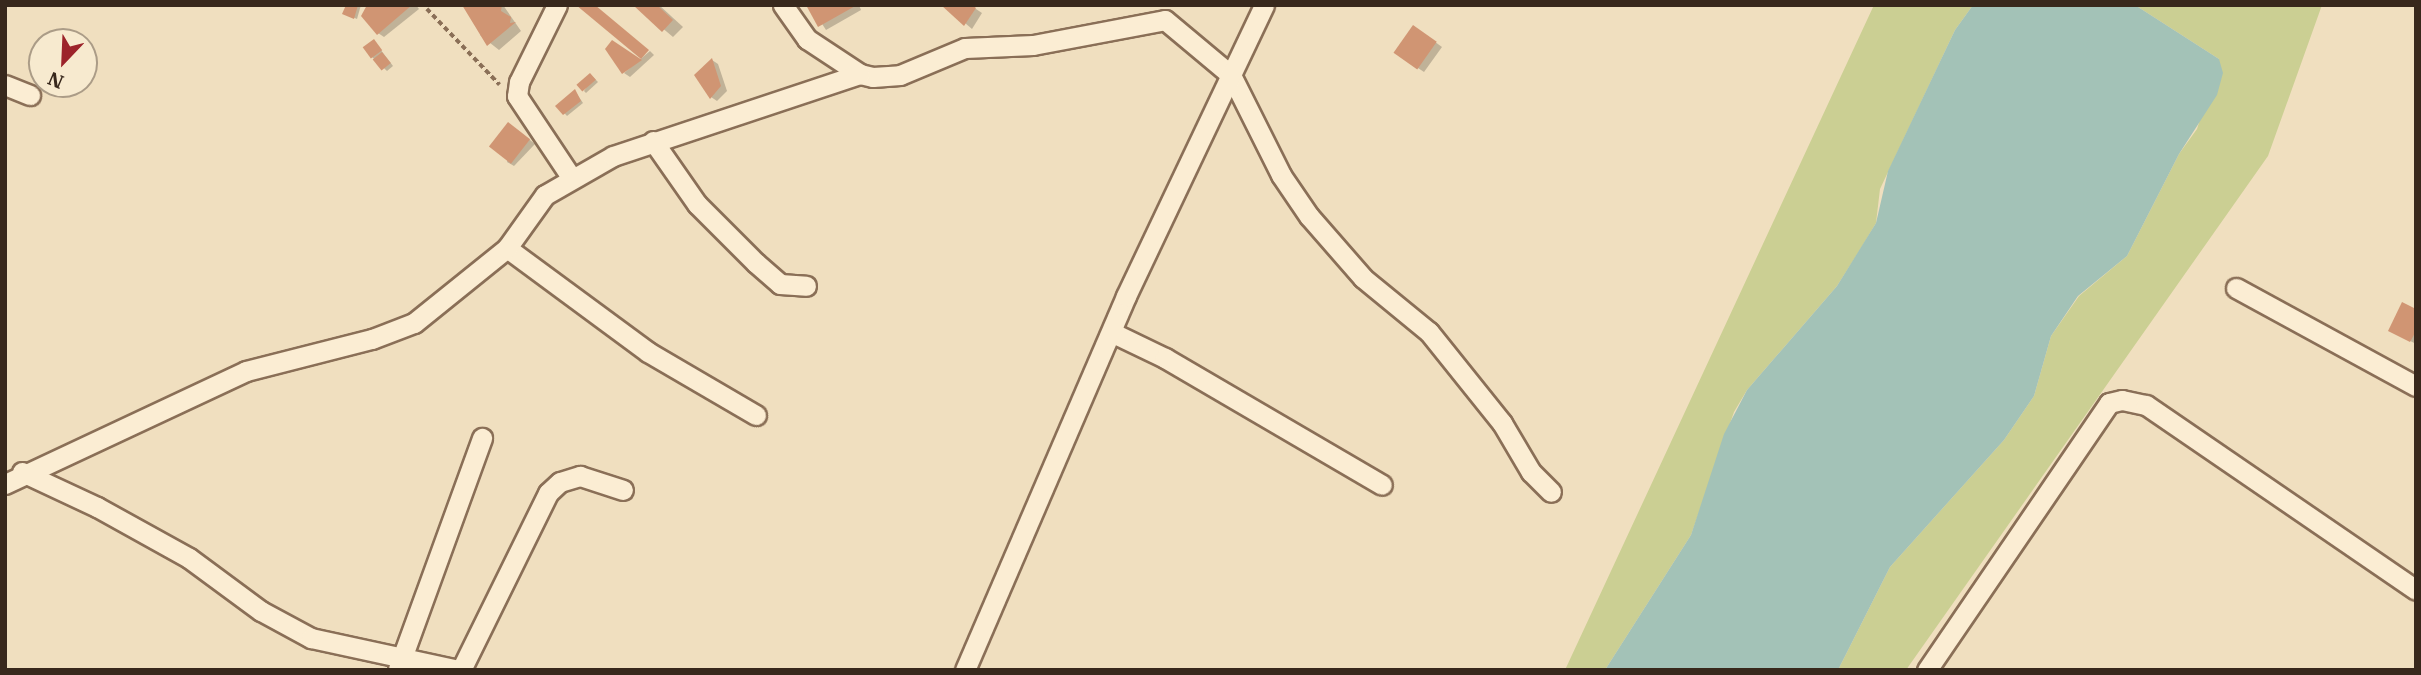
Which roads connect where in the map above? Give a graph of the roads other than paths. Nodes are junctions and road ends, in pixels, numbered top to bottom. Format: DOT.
graph roads {
  1 [pos="557,5"];
  2 [pos="783,5"];
  3 [pos="1264,5"];
  4 [pos="860,74"];
  5 [pos="1232,77"];
  6 [pos="5,85"];
  7 [pos="28,94"];
  8 [pos="653,141"];
  9 [pos="571,177"];
  10 [pos="507,248"];
  11 [pos="806,286"];
  12 [pos="2236,288"];
  13 [pos="1113,333"];
  14 [pos="2416,386"];
  15 [pos="756,415"];
  16 [pos="482,438"];
  17 [pos="22,472"];
  18 [pos="5,484"];
  19 [pos="1382,485"];
  20 [pos="623,490"];
  21 [pos="1551,492"];
  22 [pos="2416,590"];
  23 [pos="400,664"];
  24 [pos="460,670"];
  25 [pos="965,670"];
  26 [pos="1927,670"];
  1 -- 9 [label="street"];
  2 -- 4 [label="street"];
  3 -- 5 [label="street"];
  4 -- 5 [label="street"];
  4 -- 8 [label="street"];
  5 -- 13 [label="street"];
  5 -- 21 [label="street"];
  6 -- 7 [label="street"];
  8 -- 9 [label="street"];
  8 -- 11 [label="street"];
  9 -- 10 [label="street"];
  10 -- 15 [label="street"];
  10 -- 17 [label="street"];
  12 -- 14 [label="street"];
  13 -- 19 [label="street"];
  13 -- 25 [label="street"];
  16 -- 23 [label="street"];
  17 -- 18 [label="street"];
  17 -- 23 [label="street"];
  20 -- 24 [label="street"];
  22 -- 26 [label="street"];
  23 -- 24 [label="street"];
}
